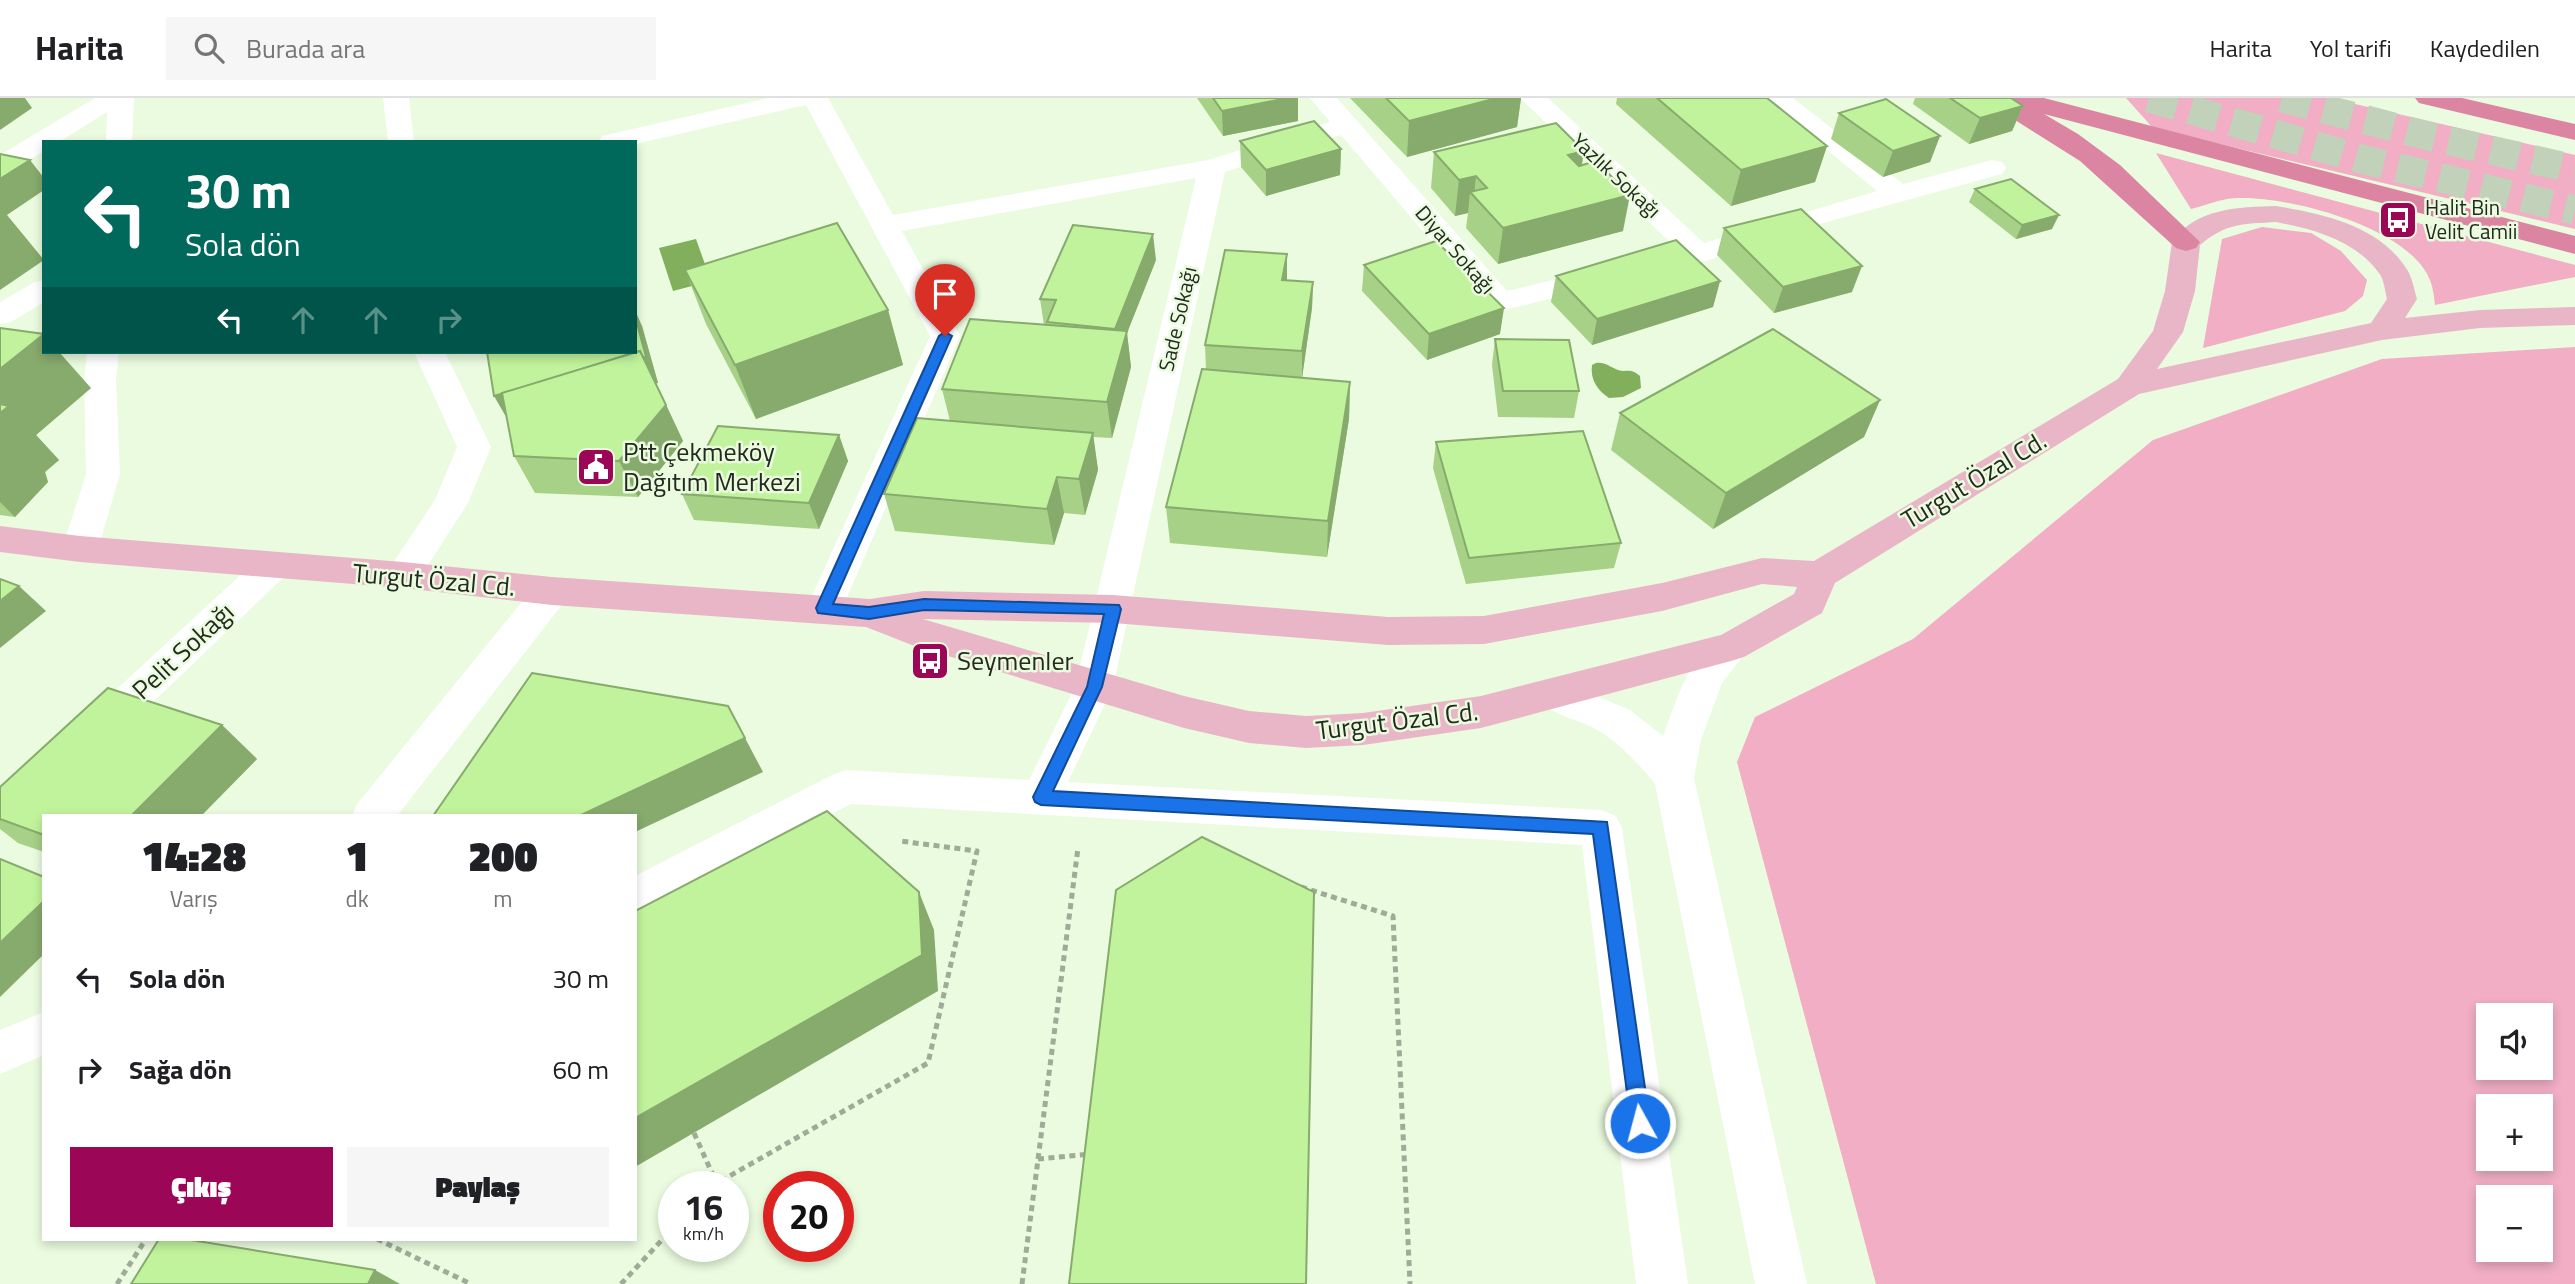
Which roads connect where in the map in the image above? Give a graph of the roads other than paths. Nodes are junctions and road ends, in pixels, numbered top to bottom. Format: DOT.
graph roads {
  1 [pos="113,98"];
  2 [pos="121,98"];
  3 [pos="396,98"];
  4 [pos="802,98"];
  5 [pos="814,98"];
  6 [pos="1323,98"];
  7 [pos="1533,98"];
  8 [pos="1777,98"];
  9 [pos="1990,98"];
  10 [pos="2016,98"];
  11 [pos="2102,98"];
  12 [pos="2428,98"];
  13 [pos="2465,103"];
  14 [pos="1347,125"];
  15 [pos="2121,128"];
  16 [pos="2575,132"];
  17 [pos="43,140"];
  18 [pos="118,140"];
  19 [pos="401,140"];
  20 [pos="620,140"];
  21 [pos="42,141"];
  22 [pos="0,166"];
  23 [pos="1212,167"];
  24 [pos="1992,168"];
  25 [pos="1898,194"];
  26 [pos="885,225"];
  27 [pos="2186,242"];
  28 [pos="2575,245"];
  29 [pos="1699,254"];
  30 [pos="42,290"];
  31 [pos="0,315"];
  32 [pos="2575,316"];
  33 [pos="2382,330"];
  34 [pos="103,354"];
  35 [pos="431,354"];
  36 [pos="2129,386"];
  37 [pos="0,539"];
  38 [pos="80,549"];
  39 [pos="273,566"];
  40 [pos="403,575"];
  41 [pos="1821,575"];
  42 [pos="552,591"];
  43 [pos="824,608"];
  44 [pos="1113,609"];
  45 [pos="869,613"];
  46 [pos="1731,647"];
  47 [pos="1094,687"];
  48 [pos="1553,693"];
  49 [pos="71,755"];
  50 [pos="1674,778"];
  51 [pos="1041,797"];
  52 [pos="374,814"];
  53 [pos="637,896"];
  54 [pos="42,1034"];
  55 [pos="0,1052"];
  56 [pos="1662,1284"];
  57 [pos="1781,1284"];
  1 -- 17 [label="street"];
  2 -- 18 [label="street"];
  3 -- 19 [label="street"];
  4 -- 20 [label="street"];
  5 -- 26 [label="street"];
  6 -- 14 [label="street, Diyar Sokağı"];
  7 -- 29 [label="street, Yazlık Sokağı"];
  8 -- 25 [label="street"];
  9 -- 27 [label="highway"];
  10 -- 15 [label="highway"];
  11 -- 15 [label="highway"];
  12 -- 13 [label="highway"];
  13 -- 16 [label="highway"];
  14 -- 23 [label="street"];
  14 -- 29 [label="street, Diyar Sokağı"];
  15 -- 27 [label="highway"];
  15 -- 28 [label="highway"];
  21 -- 22 [label="street"];
  23 -- 26 [label="street"];
  23 -- 44 [label="street, Sade Sokağı"];
  24 -- 25 [label="street, Diyar Sokağı"];
  25 -- 29 [label="street, Diyar Sokağı"];
  26 -- 43 [label="street"];
  27 -- 33 [label="main road"];
  27 -- 36 [label="main road"];
  30 -- 31 [label="street"];
  32 -- 33 [label="main road"];
  33 -- 36 [label="main road"];
  34 -- 38 [label="street"];
  35 -- 40 [label="street"];
  36 -- 41 [label="main road, Turgut Özal Cd."];
  37 -- 38 [label="main road, Turgut Özal Cd."];
  38 -- 39 [label="main road, Turgut Özal Cd."];
  39 -- 40 [label="main road, Turgut Özal Cd."];
  39 -- 49 [label="street, Pelit Sokağı"];
  40 -- 42 [label="main road, Turgut Özal Cd."];
  41 -- 44 [label="main road, Turgut Özal Cd."];
  41 -- 46 [label="main road, Turgut Özal Cd."];
  42 -- 43 [label="main road, Turgut Özal Cd."];
  42 -- 52 [label="street"];
  43 -- 45 [label="main road, Turgut Özal Cd."];
  44 -- 45 [label="main road, Turgut Özal Cd."];
  44 -- 47 [label="street, Sade Sokağı"];
  45 -- 47 [label="main road, Turgut Özal Cd."];
  46 -- 48 [label="main road, Turgut Özal Cd."];
  46 -- 50 [label="street"];
  47 -- 48 [label="main road, Turgut Özal Cd."];
  47 -- 51 [label="street, Sade Sokağı"];
  48 -- 50 [label="street"];
  50 -- 57 [label="street"];
  51 -- 53 [label="street"];
  51 -- 56 [label="street"];
  54 -- 55 [label="street"];
}
